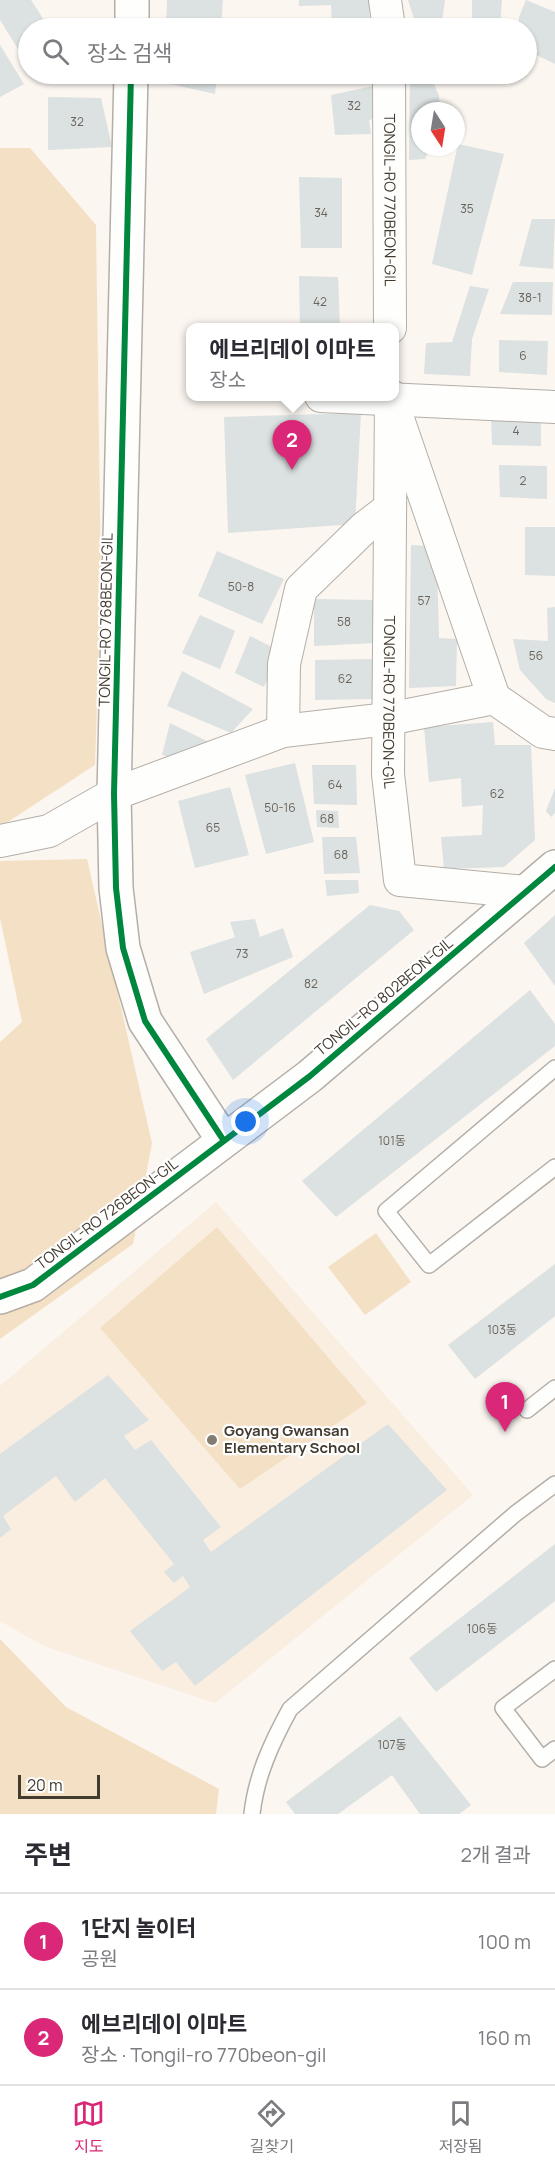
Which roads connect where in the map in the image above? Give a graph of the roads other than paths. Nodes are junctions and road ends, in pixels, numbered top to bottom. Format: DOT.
graph roads {
  1 [pos="132,0"];
  2 [pos="385,0"];
  3 [pos="132,18"];
  4 [pos="388,18"];
  5 [pos="130,84"];
  6 [pos="390,84"];
  7 [pos="390,323"];
  8 [pos="399,398"];
  9 [pos="391,401"];
  10 [pos="392,401"];
  11 [pos="555,408"];
  12 [pos="390,508"];
  13 [pos="494,699"];
  14 [pos="388,719"];
  15 [pos="283,731"];
  16 [pos="555,734"];
  17 [pos="114,794"];
  18 [pos="0,841"];
  19 [pos="555,867"];
  20 [pos="526,892"];
  21 [pos="555,1068"];
  22 [pos="224,1141"];
  23 [pos="555,1167"];
  24 [pos="0,1297"];
  25 [pos="555,1388"];
  26 [pos="527,1410"];
  27 [pos="555,1484"];
  28 [pos="555,1669"];
  29 [pos="555,1749"];
  30 [pos="252,1814"];
  1 -- 3 [label="street"];
  2 -- 4 [label="street"];
  5 -- 17 [label="street, TONGIL-RO 768BEON-GIL"];
  6 -- 7 [label="street, TONGIL-RO 770BEON-GIL"];
  8 -- 11 [label="street"];
  9 -- 12 [label="street, TONGIL-RO 770BEON-GIL"];
  10 -- 13 [label="street"];
  12 -- 14 [label="street, TONGIL-RO 770BEON-GIL"];
  12 -- 15 [label="street"];
  13 -- 14 [label="street"];
  13 -- 16 [label="street"];
  14 -- 15 [label="street"];
  14 -- 20 [label="street, TONGIL-RO 770BEON-GIL"];
  15 -- 17 [label="street"];
  17 -- 18 [label="street"];
  17 -- 22 [label="street, TONGIL-RO 768BEON-GIL"];
  19 -- 20 [label="street, TONGIL-RO 802BEON-GIL"];
  20 -- 22 [label="street, TONGIL-RO 802BEON-GIL"];
  21 -- 23 [label="lane"];
  22 -- 24 [label="street, TONGIL-RO 726BEON-GIL"];
  25 -- 26 [label="lane"];
  27 -- 30 [label="lane"];
  28 -- 29 [label="lane"];
}
